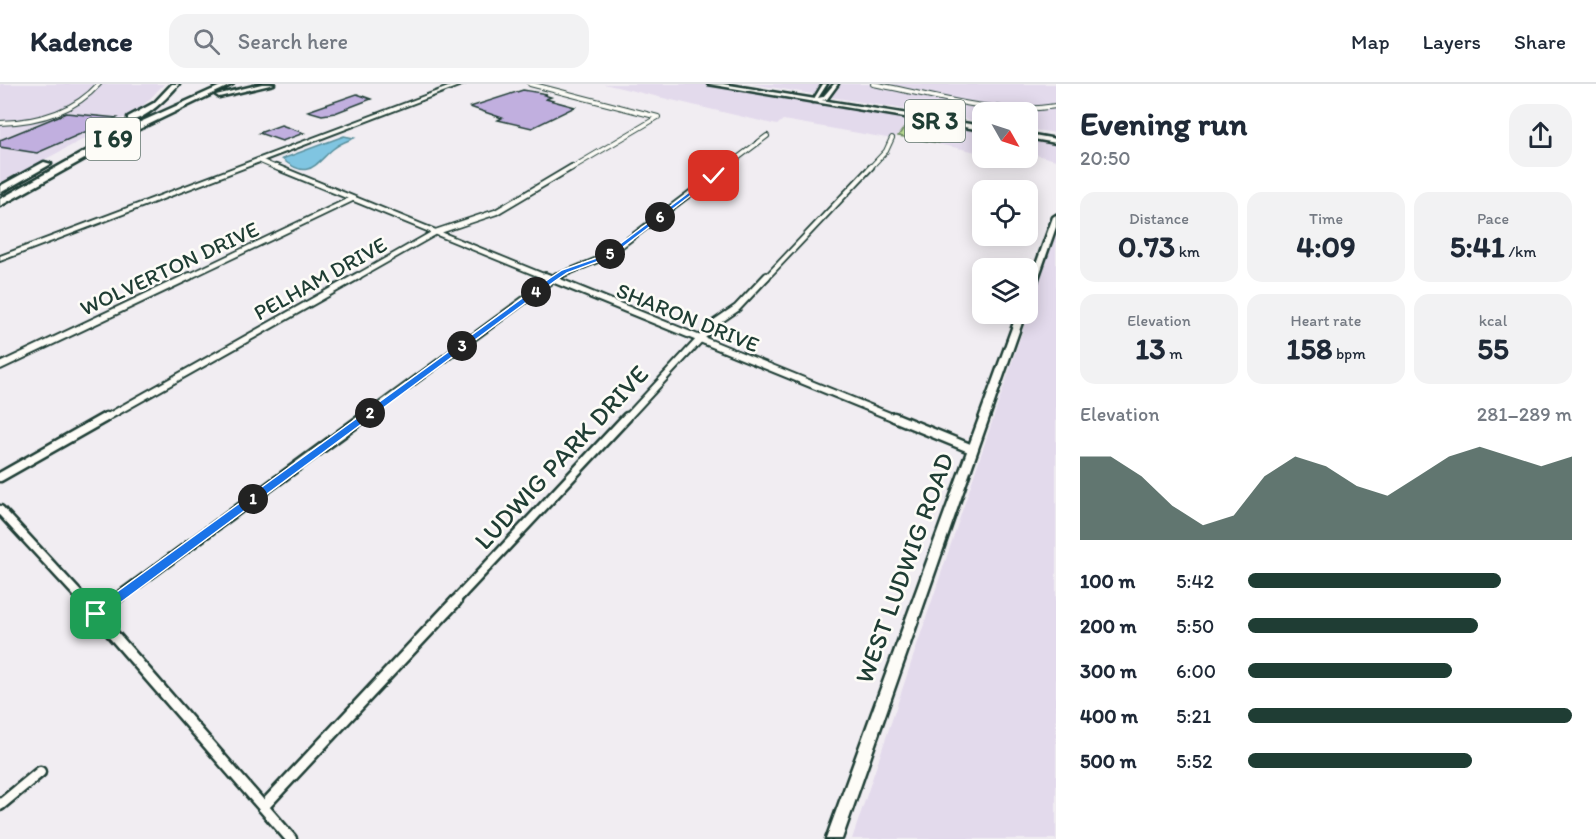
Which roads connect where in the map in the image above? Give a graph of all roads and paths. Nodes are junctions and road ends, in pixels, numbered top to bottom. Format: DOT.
graph roads {
  1 [pos="99,84"];
  2 [pos="176,84"];
  3 [pos="215,84"];
  4 [pos="230,84"];
  5 [pos="271,84"];
  6 [pos="461,84"];
  7 [pos="531,84"];
  8 [pos="711,84"];
  9 [pos="737,84"];
  10 [pos="825,84"];
  11 [pos="836,84"];
  12 [pos="873,84"];
  13 [pos="825,98"];
  14 [pos="815,99"];
  15 [pos="1056,106"];
  16 [pos="972,121"];
  17 [pos="0,123"];
  18 [pos="972,126"];
  19 [pos="118,127"];
  20 [pos="130,130"];
  21 [pos="107,132"];
  22 [pos="1038,132"];
  23 [pos="1056,135"];
  24 [pos="767,136"];
  25 [pos="892,138"];
  26 [pos="1038,138"];
  27 [pos="1056,141"];
  28 [pos="56,159"];
  29 [pos="258,160"];
  30 [pos="0,190"];
  31 [pos="352,199"];
  32 [pos="0,203"];
  33 [pos="1056,217"];
  34 [pos="436,232"];
  35 [pos="0,259"];
  36 [pos="1038,268"];
  37 [pos="552,279"];
  38 [pos="1017,324"];
  39 [pos="699,340"];
  40 [pos="0,366"];
  41 [pos="972,449"];
  42 [pos="0,477"];
  43 [pos="0,510"];
  44 [pos="96,614"];
  45 [pos="40,772"];
  46 [pos="0,805"];
  47 [pos="263,807"];
  48 [pos="291,839"];
  49 [pos="834,839"];
  1 -- 17 [label="street"];
  2 -- 19 [label="highway"];
  3 -- 19 [label="highway, I 69"];
  4 -- 20 [label="highway, I 69"];
  5 -- 20 [label="highway"];
  6 -- 29 [label="main road"];
  7 -- 34 [label="street, PELHAM DRIVE"];
  8 -- 14 [label="highway, SR 3"];
  9 -- 14 [label="highway, SR 3"];
  10 -- 14 [label="main road"];
  11 -- 13 [label="main road"];
  12 -- 15 [label="street"];
  13 -- 14 [label="highway, SR 3"];
  13 -- 16 [label="highway, SR 3"];
  14 -- 18 [label="highway, SR 3"];
  19 -- 21 [label="highway, I 69"];
  20 -- 32 [label="highway, I 69"];
  22 -- 23 [label="highway"];
  24 -- 37 [label="street"];
  25 -- 39 [label="street, LUDWIG PARK DRIVE"];
  26 -- 27 [label="highway"];
  28 -- 30 [label="highway, I 69"];
  29 -- 31 [label="street, SHARON DRIVE"];
  29 -- 35 [label="main road"];
  31 -- 34 [label="street, SHARON DRIVE"];
  31 -- 40 [label="street, WOLVERTON DRIVE"];
  33 -- 36 [label="main road"];
  34 -- 37 [label="street, SHARON DRIVE"];
  34 -- 42 [label="street, PELHAM DRIVE"];
  37 -- 39 [label="street, SHARON DRIVE"];
  37 -- 44 [label="street"];
  38 -- 41 [label="main road, WEST LUDWIG ROAD"];
  39 -- 41 [label="street, SHARON DRIVE"];
  39 -- 47 [label="street, LUDWIG PARK DRIVE"];
  41 -- 49 [label="main road, WEST LUDWIG ROAD"];
  43 -- 44 [label="street"];
  44 -- 47 [label="street"];
  45 -- 46 [label="street"];
  47 -- 48 [label="street"];
}
